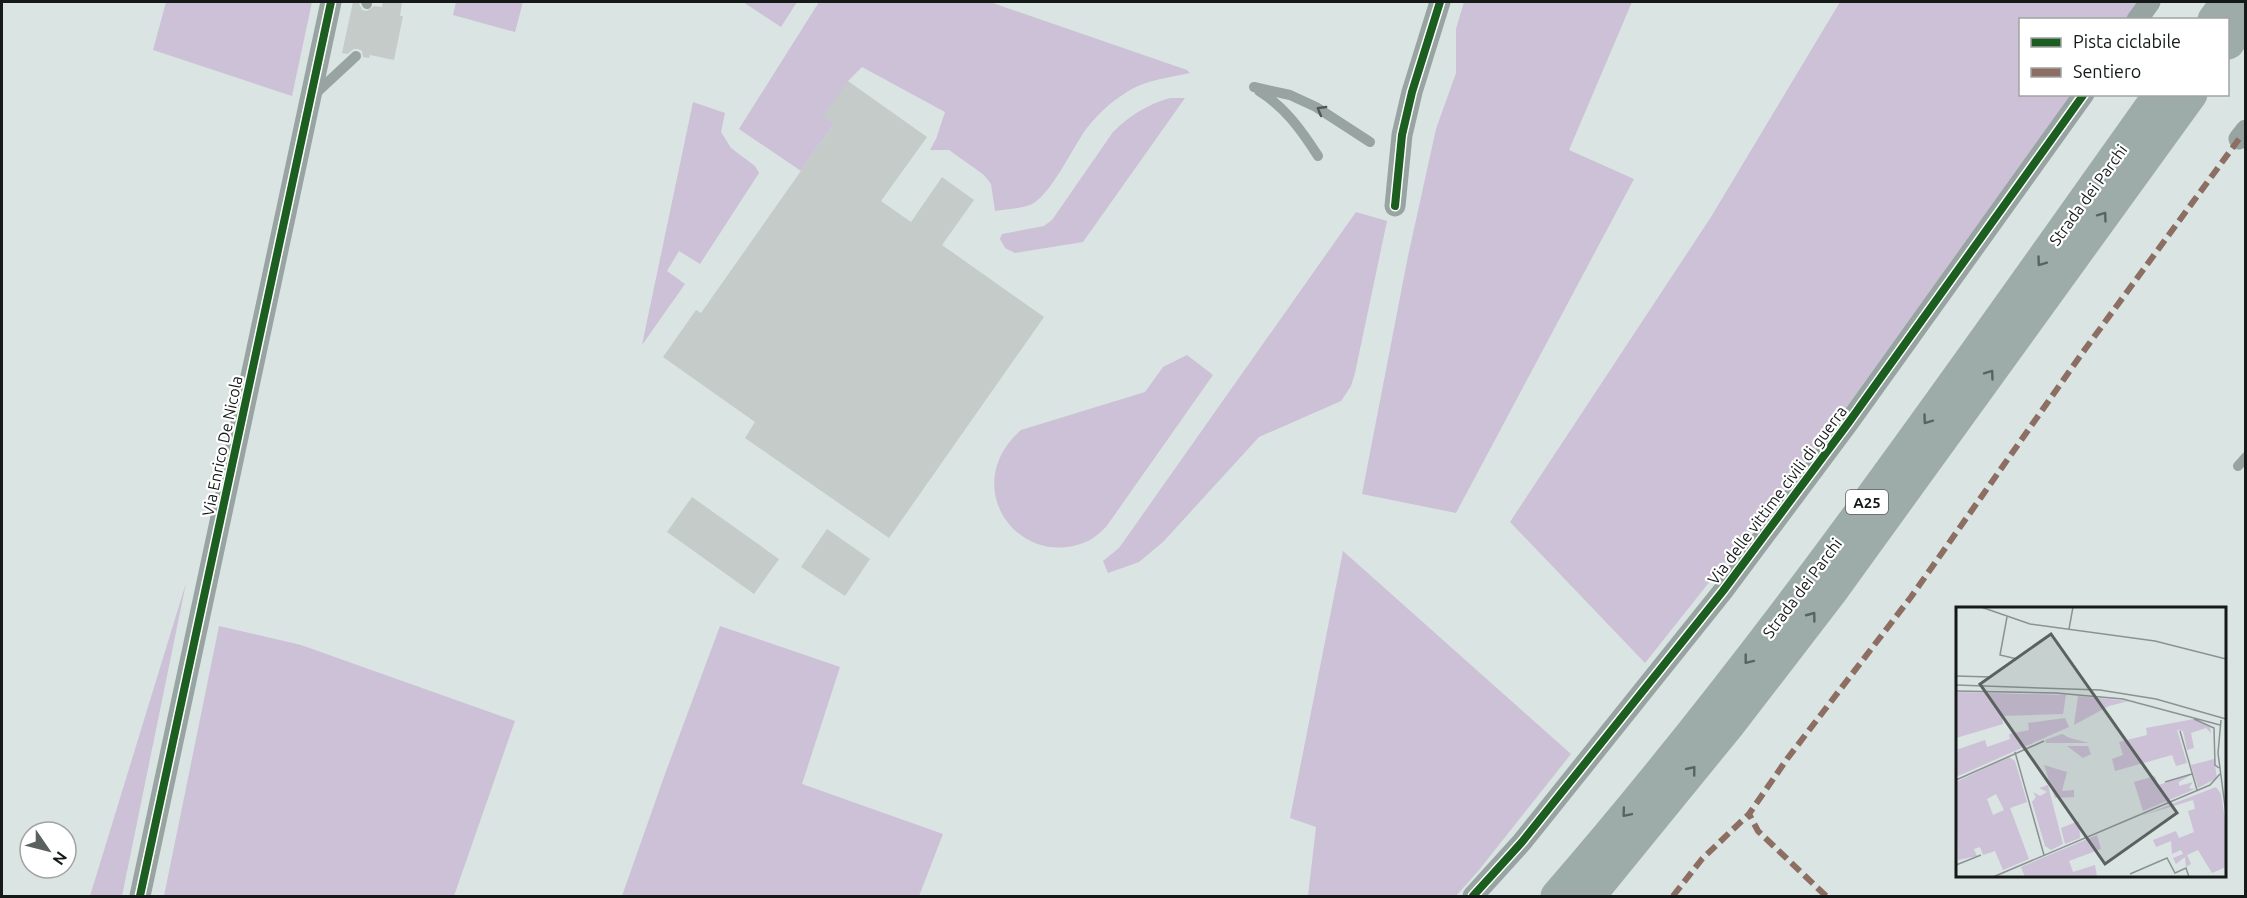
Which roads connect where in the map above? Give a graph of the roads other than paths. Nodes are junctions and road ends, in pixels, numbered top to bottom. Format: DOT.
graph roads {
  1 [pos="331,2"];
  2 [pos="2150,2"];
  3 [pos="2227,2"];
  4 [pos="1437,5"];
  5 [pos="2246,17"];
  6 [pos="2139,18"];
  7 [pos="2215,18"];
  8 [pos="2229,42"];
  9 [pos="356,56"];
  10 [pos="2083,96"];
  11 [pos="2159,96"];
  12 [pos="2190,96"];
  13 [pos="310,99"];
  14 [pos="1370,142"];
  15 [pos="1318,156"];
  16 [pos="1395,206"];
  17 [pos="140,897"];
  18 [pos="1473,897"];
  19 [pos="1557,897"];
  20 [pos="1589,897"];
  1 -- 13 [label="street, Via Enrico De Nicola"];
  2 -- 6 [label="street"];
  3 -- 7 [label="highway"];
  4 -- 16 [label="street"];
  5 -- 8 [label="highway"];
  9 -- 13 [label="lane"];
  10 -- 18 [label="street, Via delle vittime civili di guerra"];
  11 -- 19 [label="highway, Strada dei Parchi / A25, one-way"];
  20 -- 12 [label="highway, Strada dei Parchi / A25, one-way"];
  13 -- 17 [label="street, Via Enrico De Nicola"];
  14 -- 15 [label="lane, one-way"];
}
